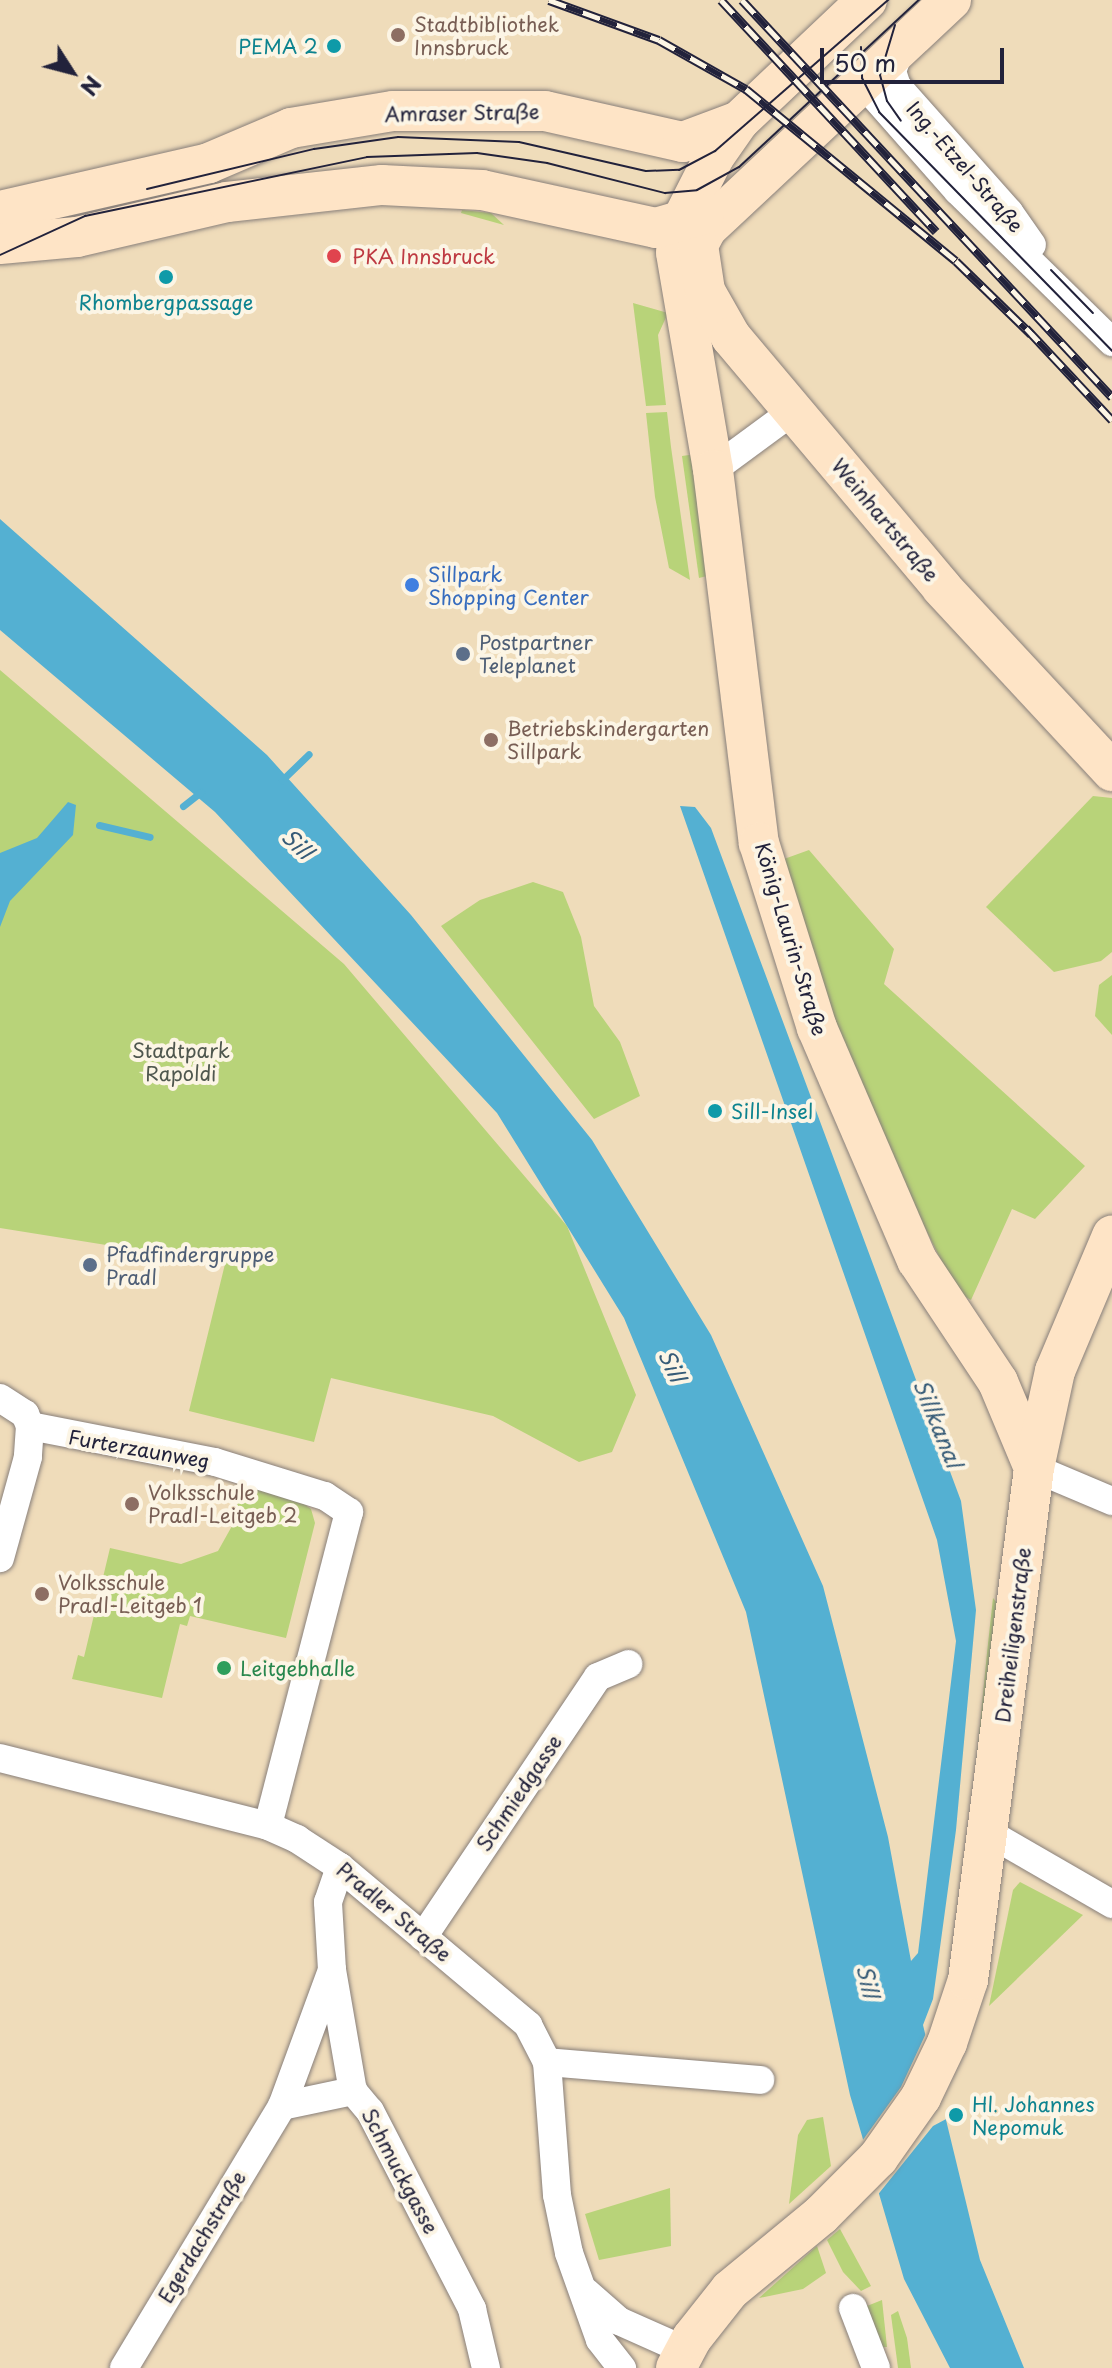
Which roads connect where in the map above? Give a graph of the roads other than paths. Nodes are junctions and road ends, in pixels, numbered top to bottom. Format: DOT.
graph roads {
  1 [pos="867,0"];
  2 [pos="876,0"];
  3 [pos="931,15"];
  4 [pos="860,80"];
  5 [pos="739,121"];
  6 [pos="0,211"];
  7 [pos="685,240"];
  8 [pos="0,244"];
  9 [pos="1061,289"];
  10 [pos="1112,342"];
  11 [pos="793,411"];
  12 [pos="713,470"];
  13 [pos="1112,771"];
  14 [pos="1112,1236"];
  15 [pos="1055,1371"];
  16 [pos="998,1382"];
  17 [pos="0,1398"];
  18 [pos="30,1426"];
  19 [pos="1034,1468"];
  20 [pos="1112,1501"];
  21 [pos="0,1558"];
  22 [pos="628,1664"];
  23 [pos="0,1758"];
  24 [pos="268,1826"];
  25 [pos="989,1833"];
  26 [pos="340,1867"];
  27 [pos="1112,1904"];
  28 [pos="423,1937"];
  29 [pos="332,1970"];
  30 [pos="547,2062"];
  31 [pos="760,2080"];
  32 [pos="353,2091"];
  33 [pos="282,2106"];
  34 [pos="579,2286"];
  35 [pos="853,2308"];
  36 [pos="680,2359"];
  37 [pos="124,2368"];
  38 [pos="486,2368"];
  39 [pos="622,2368"];
  40 [pos="876,2368"];
  1 -- 5 [label="street"];
  2 -- 4 [label="street"];
  3 -- 4 [label="street"];
  3 -- 9 [label="street, Ing.-Etzel-Straße"];
  4 -- 7 [label="street"];
  4 -- 9 [label="street, Ing.-Etzel-Straße"];
  5 -- 6 [label="street, Amraser Straße"];
  5 -- 7 [label="street"];
  7 -- 8 [label="street"];
  7 -- 11 [label="street, Weinhartstraße"];
  7 -- 12 [label="street, König-Laurin-Straße"];
  9 -- 10 [label="street, Ing.-Etzel-Straße"];
  11 -- 12 [label="street"];
  11 -- 13 [label="street, Weinhartstraße"];
  12 -- 16 [label="street, König-Laurin-Straße"];
  14 -- 15 [label="street, Dreiheiligenstraße"];
  15 -- 16 [label="street"];
  15 -- 19 [label="street, Dreiheiligenstraße"];
  16 -- 19 [label="street, König-Laurin-Straße"];
  17 -- 18 [label="street"];
  18 -- 21 [label="street"];
  18 -- 24 [label="street, Furterzaunweg"];
  19 -- 20 [label="street"];
  19 -- 25 [label="street, Dreiheiligenstraße"];
  22 -- 28 [label="street, Schmiedgasse"];
  23 -- 24 [label="street, Pradler Straße"];
  24 -- 26 [label="street, Pradler Straße"];
  25 -- 27 [label="street"];
  25 -- 36 [label="street, Dreiheiligenstraße"];
  26 -- 28 [label="street, Pradler Straße"];
  26 -- 29 [label="street, Egerdachstraße"];
  28 -- 30 [label="street, Pradler Straße"];
  29 -- 32 [label="street, Schmuckgasse"];
  29 -- 33 [label="street, Egerdachstraße"];
  30 -- 31 [label="street"];
  30 -- 34 [label="street"];
  32 -- 33 [label="street"];
  32 -- 38 [label="street, Schmuckgasse"];
  33 -- 37 [label="street, Egerdachstraße"];
  34 -- 36 [label="street"];
  34 -- 39 [label="street"];
  35 -- 40 [label="street"];
}
